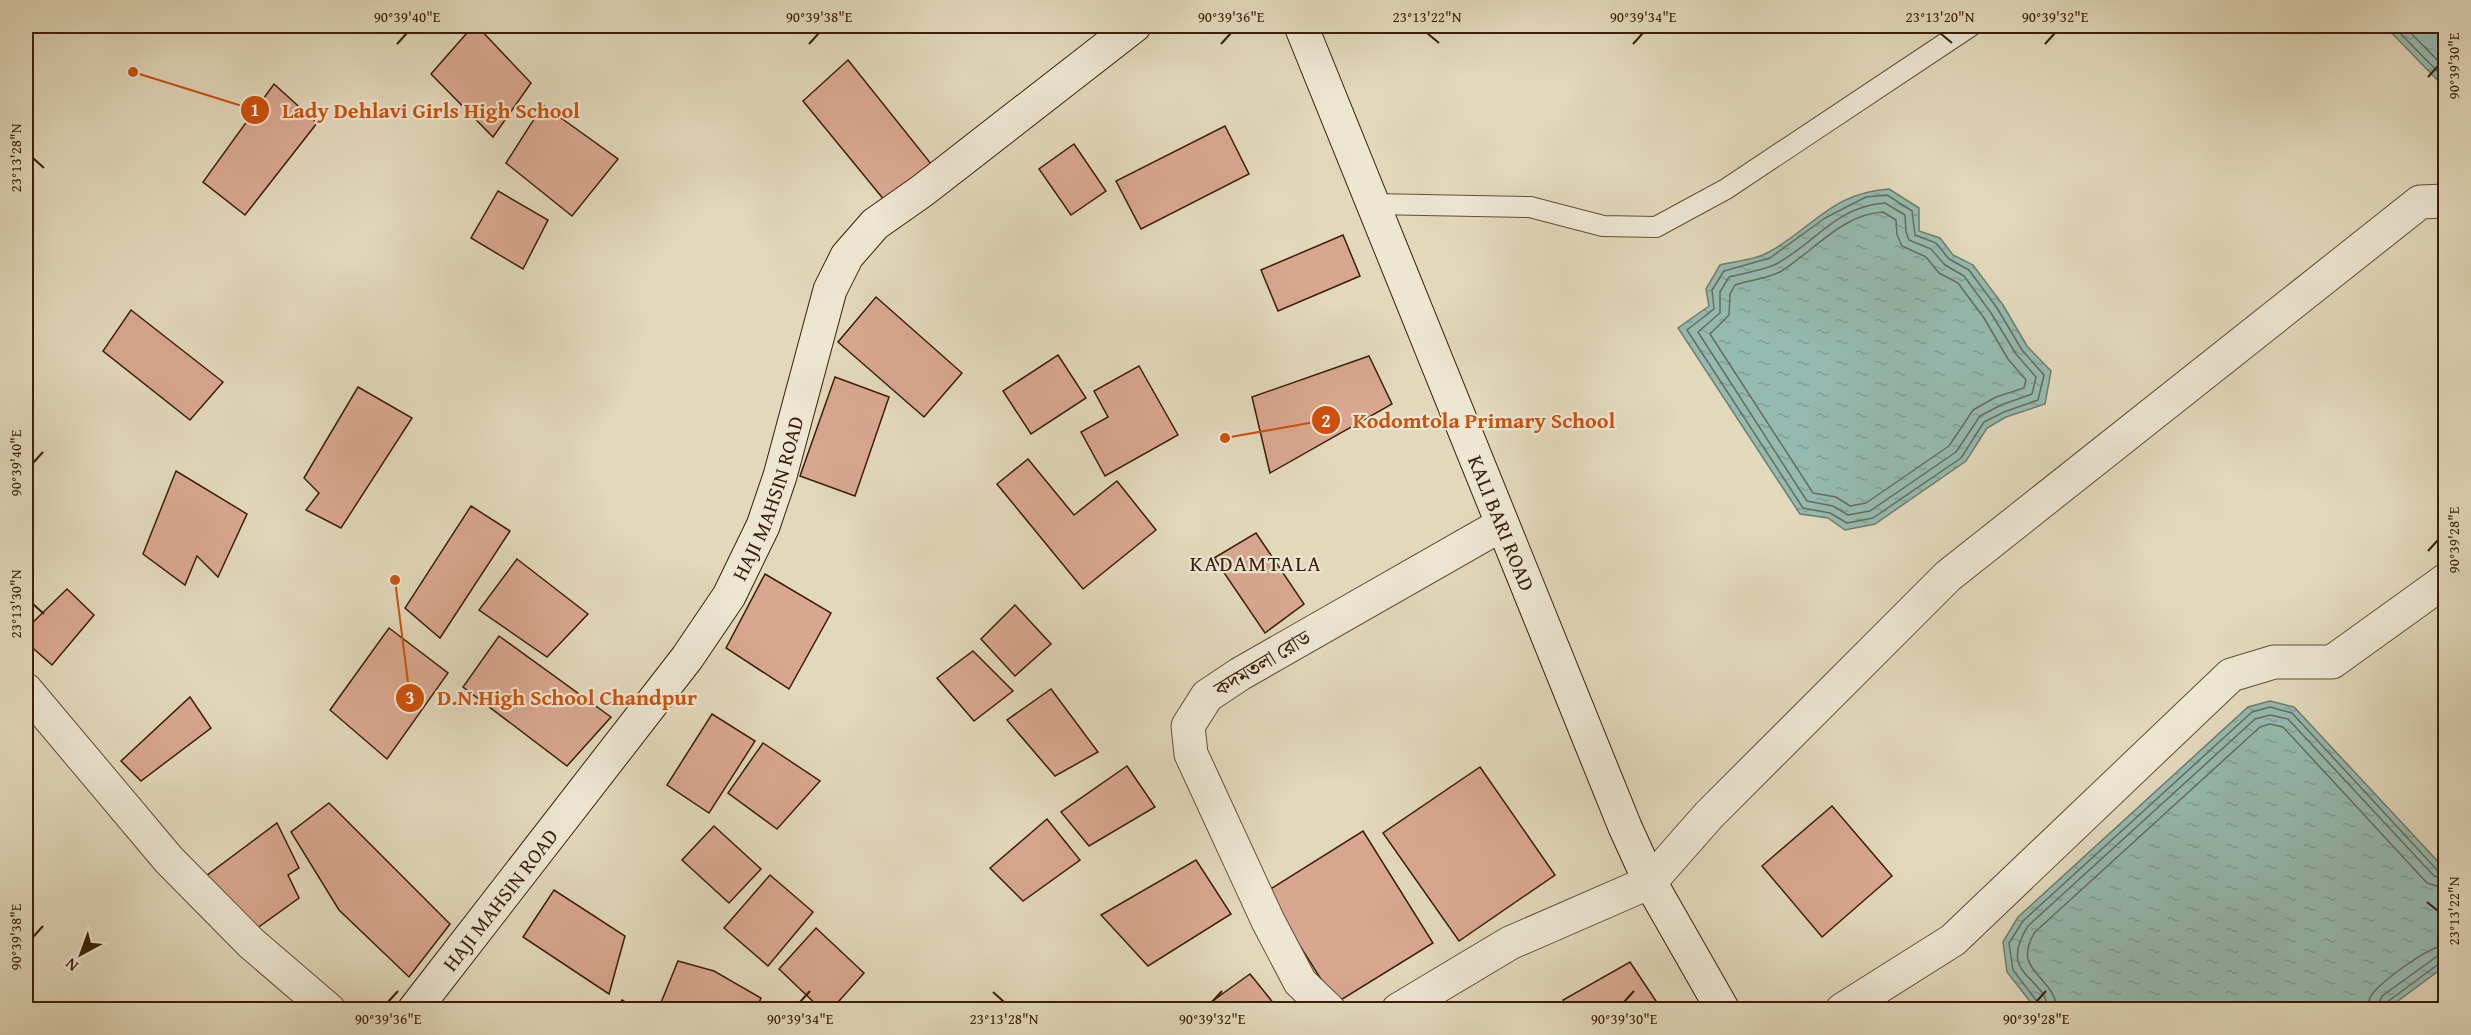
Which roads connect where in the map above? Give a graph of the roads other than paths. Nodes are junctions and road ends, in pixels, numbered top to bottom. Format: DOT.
graph roads {
  1 [pos="1134,26"];
  2 [pos="1301,26"];
  3 [pos="1971,26"];
  4 [pos="2445,201"];
  5 [pos="1373,204"];
  6 [pos="1502,525"];
  7 [pos="2445,580"];
  8 [pos="26,690"];
  9 [pos="1650,882"];
  10 [pos="329,1010"];
  11 [pos="414,1010"];
  12 [pos="1329,1010"];
  13 [pos="1398,1010"];
  14 [pos="1723,1010"];
  15 [pos="1842,1010"];
  1 -- 11 [label="street, HAJI MAHSIN ROAD"];
  2 -- 5 [label="street, KALI BARI ROAD"];
  3 -- 5 [label="lane"];
  4 -- 9 [label="street"];
  5 -- 6 [label="street, KALI BARI ROAD"];
  6 -- 9 [label="street, KALI BARI ROAD"];
  6 -- 12 [label="street, কদমতলা রোড"];
  7 -- 15 [label="street"];
  8 -- 10 [label="street"];
  9 -- 13 [label="street"];
  9 -- 14 [label="street, KALI BARI ROAD"];
}
